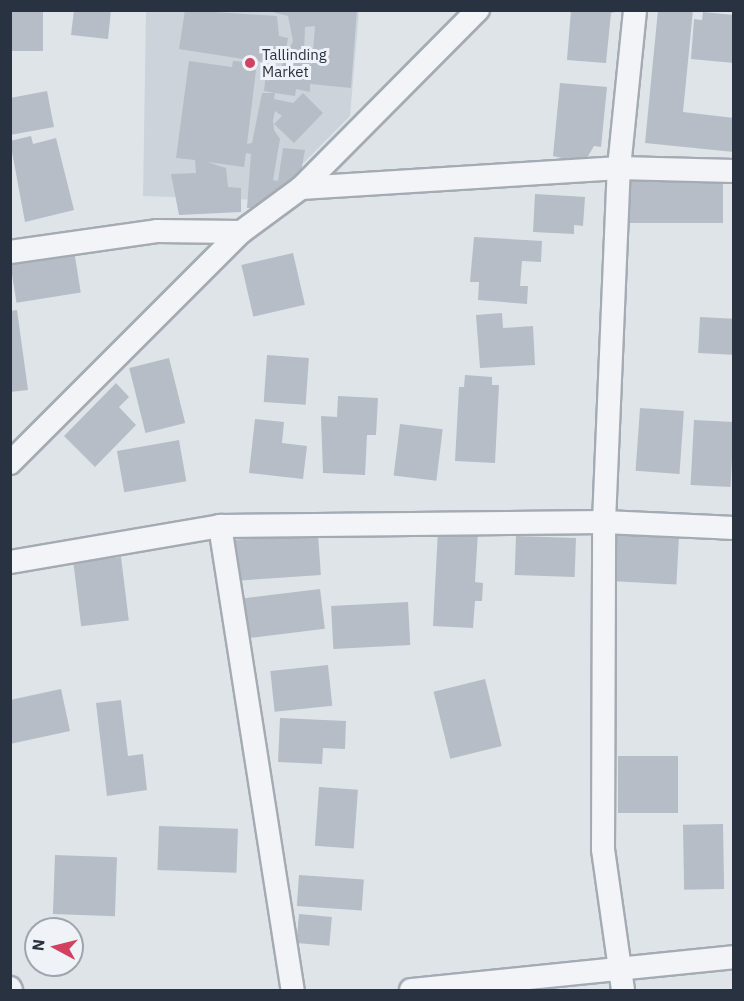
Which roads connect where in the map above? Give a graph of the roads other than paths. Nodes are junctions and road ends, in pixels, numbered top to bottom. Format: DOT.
graph roads {
  1 [pos="478,10"];
  2 [pos="636,10"];
  3 [pos="619,168"];
  4 [pos="734,171"];
  5 [pos="301,188"];
  6 [pos="241,232"];
  7 [pos="10,252"];
  8 [pos="10,463"];
  9 [pos="604,522"];
  10 [pos="220,526"];
  11 [pos="734,528"];
  12 [pos="10,562"];
  13 [pos="734,957"];
  14 [pos="621,980"];
  15 [pos="293,990"];
  16 [pos="411,990"];
  1 -- 5 [label="street"];
  2 -- 3 [label="street"];
  3 -- 4 [label="street"];
  3 -- 5 [label="street"];
  3 -- 9 [label="street"];
  5 -- 6 [label="street"];
  6 -- 7 [label="street"];
  6 -- 8 [label="street"];
  9 -- 10 [label="street"];
  9 -- 11 [label="street"];
  9 -- 14 [label="street"];
  10 -- 12 [label="street"];
  10 -- 15 [label="street"];
  13 -- 14 [label="street"];
  14 -- 16 [label="street"];
}
